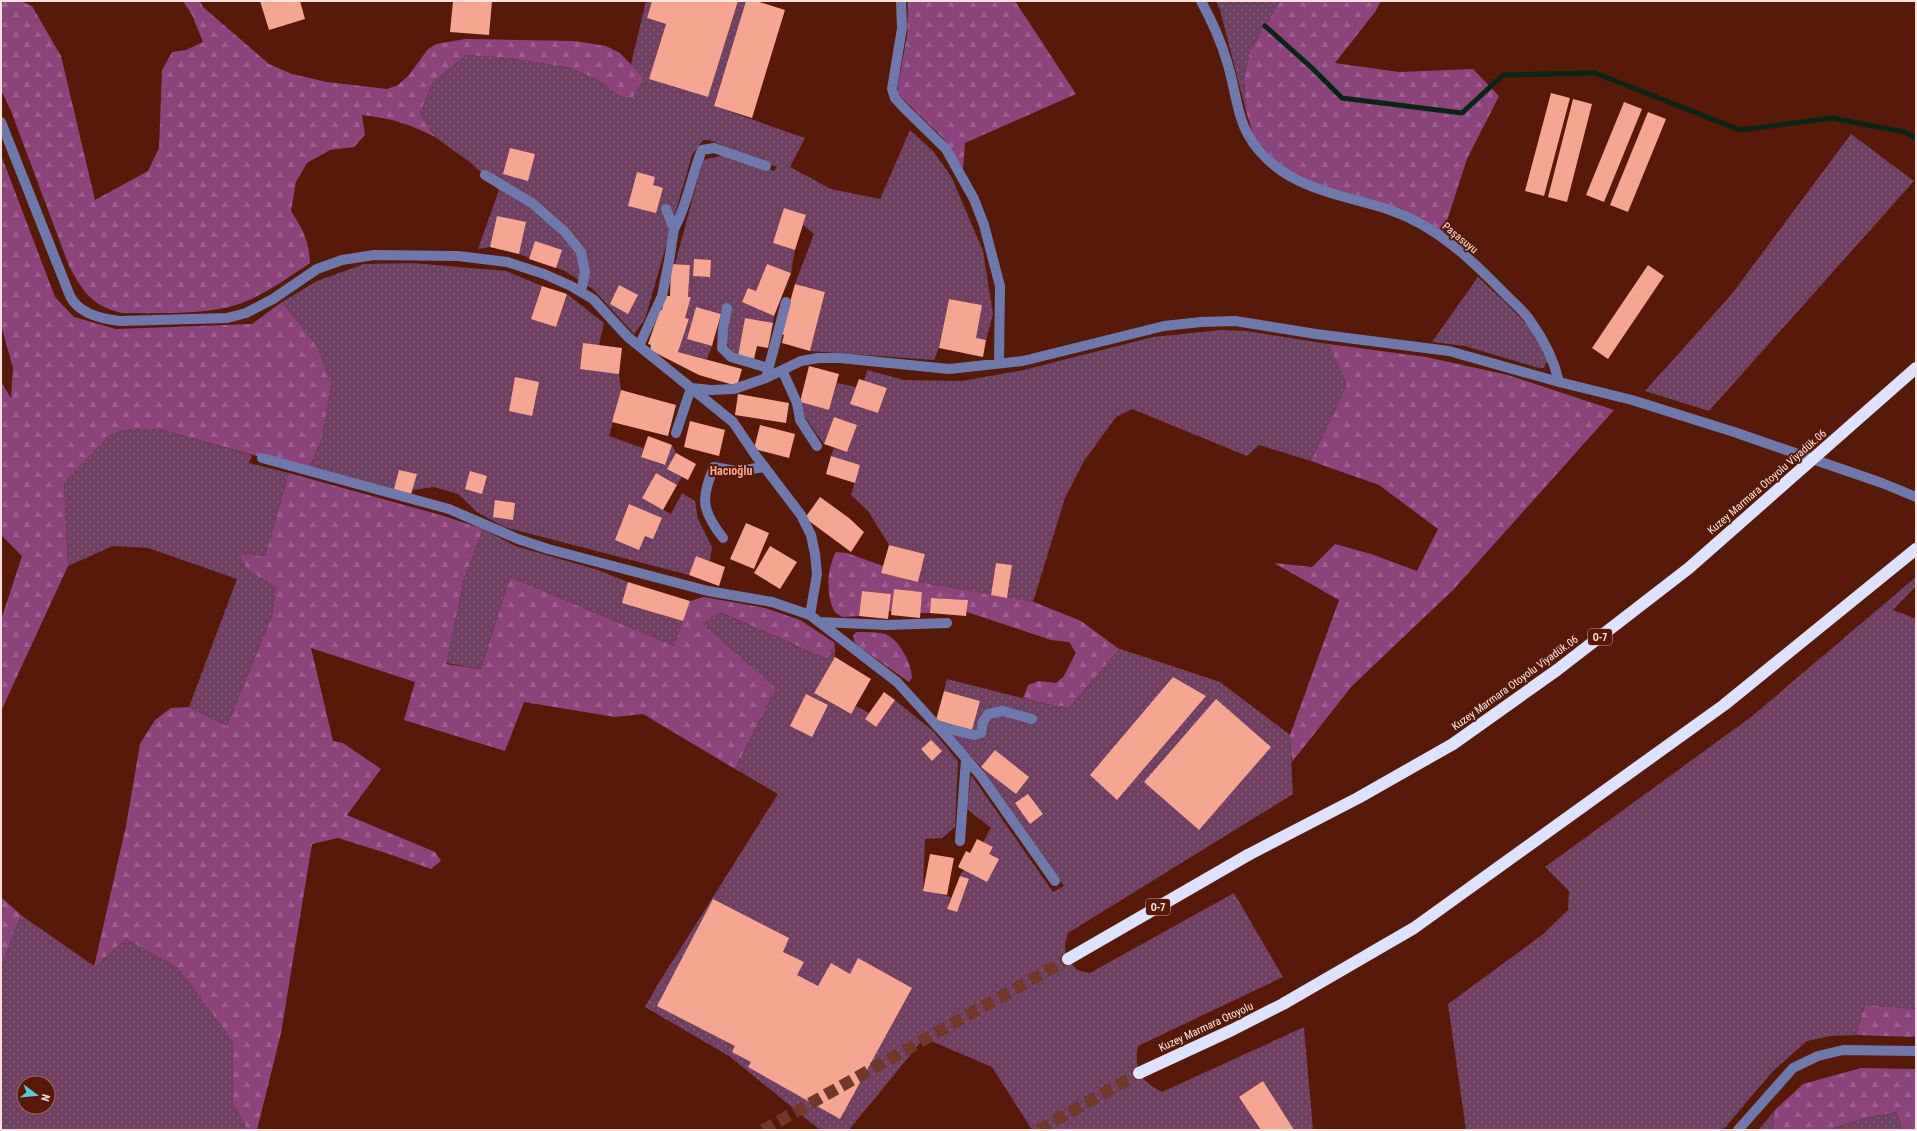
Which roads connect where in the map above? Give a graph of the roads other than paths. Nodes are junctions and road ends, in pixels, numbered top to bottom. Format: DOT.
graph roads {
  1 [pos="901,1"];
  2 [pos="1201,1"];
  3 [pos="1,122"];
  4 [pos="766,166"];
  5 [pos="485,175"];
  6 [pos="666,209"];
  7 [pos="674,229"];
  8 [pos="581,292"];
  9 [pos="786,302"];
  10 [pos="727,308"];
  11 [pos="639,346"];
  12 [pos="999,364"];
  13 [pos="1916,368"];
  14 [pos="782,370"];
  15 [pos="767,373"];
  16 [pos="1559,382"];
  17 [pos="691,388"];
  18 [pos="676,433"];
  19 [pos="817,446"];
  20 [pos="262,458"];
  21 [pos="765,467"];
  22 [pos="1916,497"];
  23 [pos="723,538"];
  24 [pos="1916,549"];
  25 [pos="810,615"];
  26 [pos="820,622"];
  27 [pos="947,623"];
  28 [pos="1032,719"];
  29 [pos="937,726"];
  30 [pos="966,759"];
  31 [pos="960,841"];
  32 [pos="1055,881"];
  33 [pos="1068,959"];
  34 [pos="1916,1051"];
  35 [pos="1139,1073"];
  36 [pos="1738,1130"];
  1 -- 12 [label="street"];
  2 -- 16 [label="street, Paşasuyu"];
  3 -- 8 [label="street"];
  4 -- 7 [label="street"];
  5 -- 8 [label="street"];
  6 -- 7 [label="street"];
  7 -- 11 [label="street"];
  8 -- 11 [label="street"];
  9 -- 15 [label="street"];
  10 -- 15 [label="street"];
  11 -- 17 [label="street"];
  12 -- 14 [label="street"];
  12 -- 16 [label="street"];
  13 -- 33 [label="highway, Kuzey Marmara Otoyolu Viyadük.06 / O-7, bridge"];
  14 -- 15 [label="street"];
  14 -- 19 [label="street"];
  15 -- 17 [label="street"];
  16 -- 22 [label="street"];
  17 -- 18 [label="street"];
  17 -- 21 [label="street"];
  20 -- 25 [label="street"];
  21 -- 23 [label="street"];
  21 -- 25 [label="street"];
  24 -- 35 [label="highway, Kuzey Marmara Otoyolu"];
  25 -- 26 [label="street"];
  26 -- 27 [label="street"];
  26 -- 29 [label="street"];
  28 -- 29 [label="street"];
  29 -- 30 [label="street"];
  30 -- 31 [label="street"];
  30 -- 32 [label="street"];
  34 -- 36 [label="street"];
}
